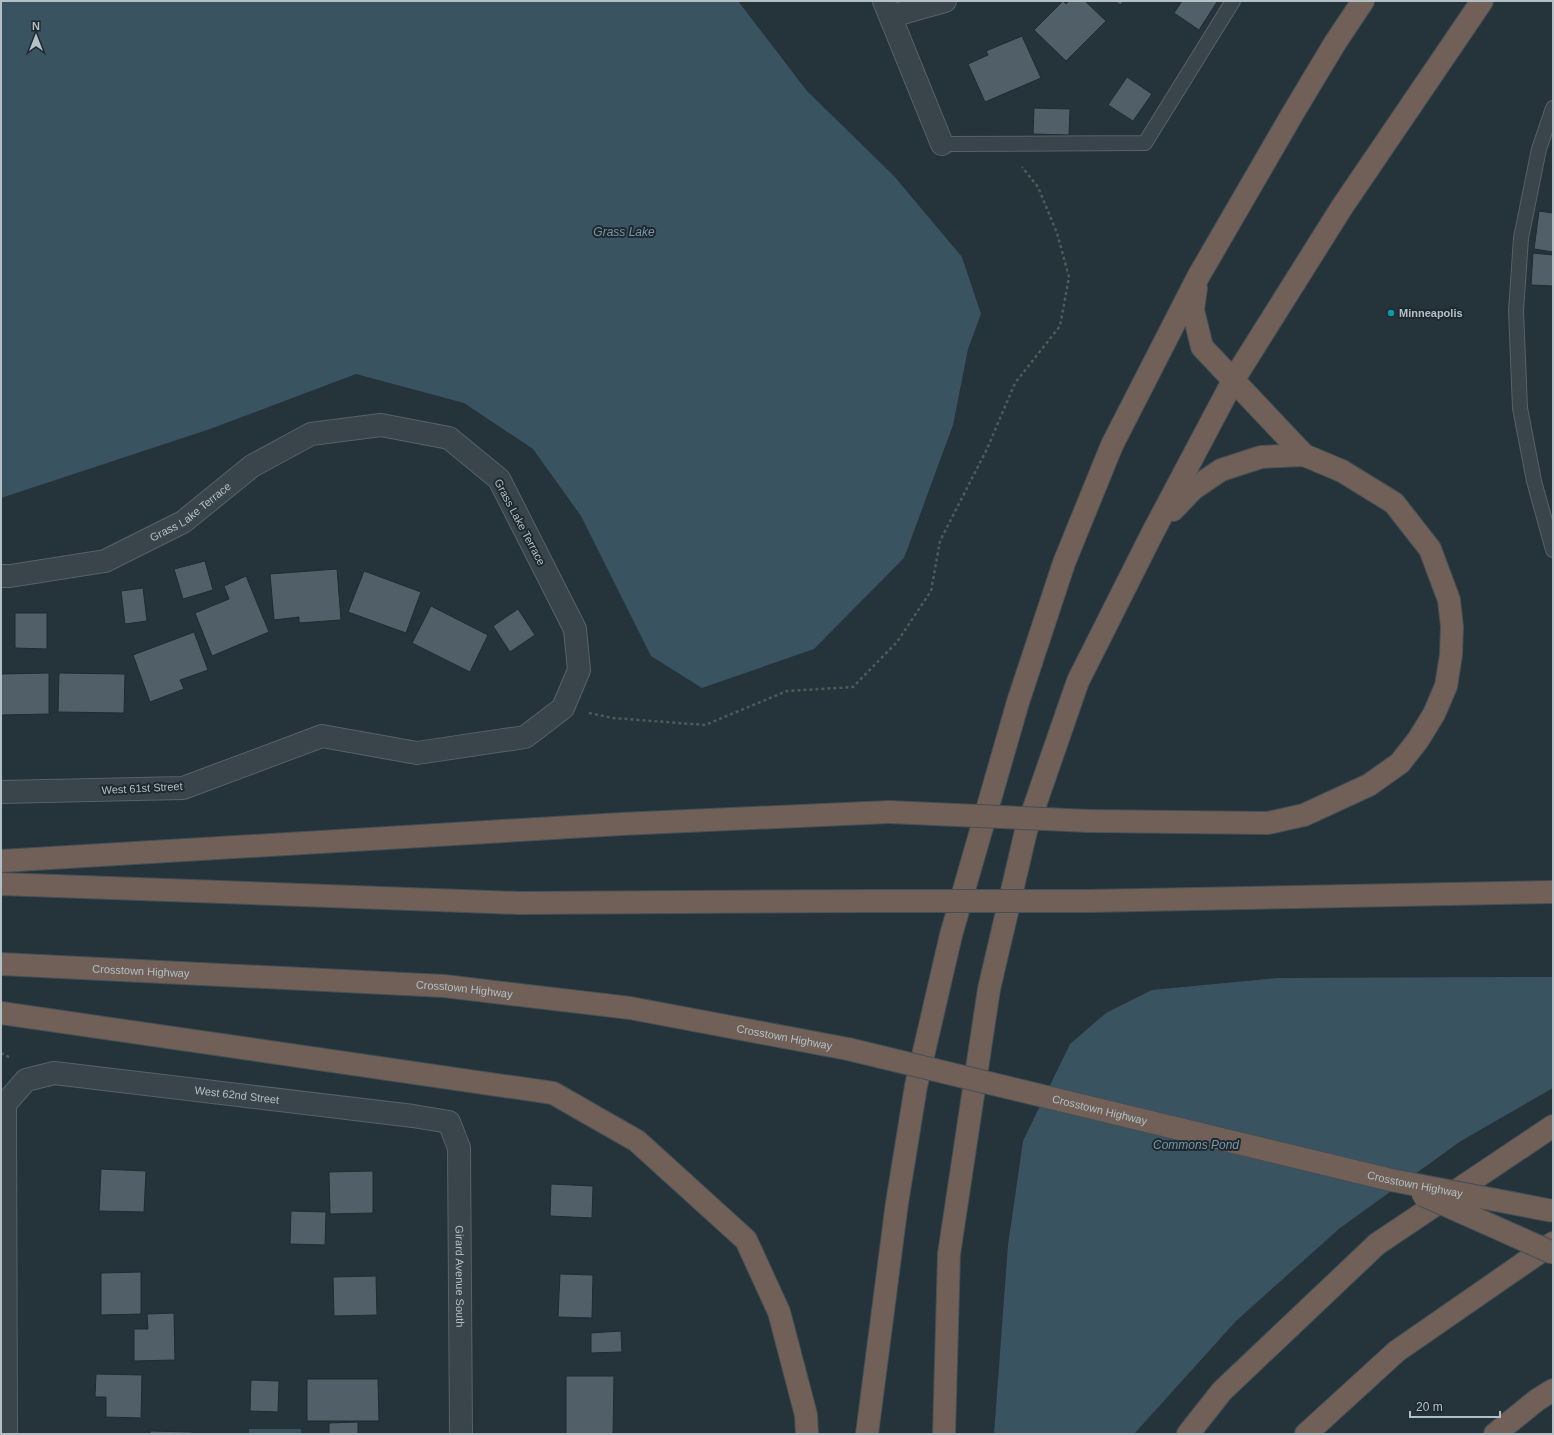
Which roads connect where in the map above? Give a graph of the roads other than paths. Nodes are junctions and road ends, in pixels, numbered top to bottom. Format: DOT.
graph roads {
  1 [pos="945,1"];
  2 [pos="1233,1"];
  3 [pos="1363,1"];
  4 [pos="1482,1"];
  5 [pos="888,9"];
  6 [pos="1553,108"];
  7 [pos="942,144"];
  8 [pos="1198,277"];
  9 [pos="1234,379"];
  10 [pos="1304,455"];
  11 [pos="1153,532"];
  12 [pos="1553,550"];
  13 [pos="1,576"];
  14 [pos="322,736"];
  15 [pos="1,792"];
  16 [pos="1,861"];
  17 [pos="1,884"];
  18 [pos="1553,892"];
  19 [pos="1,964"];
  20 [pos="1,1013"];
  21 [pos="449,1122"];
  22 [pos="1553,1126"];
  23 [pos="1391,1180"];
  24 [pos="1553,1211"];
  25 [pos="1553,1243"];
  26 [pos="1553,1253"];
  27 [pos="1553,1390"];
  28 [pos="6,1434"];
  29 [pos="461,1434"];
  30 [pos="808,1434"];
  31 [pos="866,1434"];
  32 [pos="944,1434"];
  33 [pos="1188,1434"];
  34 [pos="1306,1434"];
  35 [pos="1494,1434"];
  1 -- 5 [label="street"];
  2 -- 7 [label="lane"];
  3 -- 8 [label="highway"];
  4 -- 9 [label="highway"];
  5 -- 7 [label="street"];
  6 -- 12 [label="lane"];
  8 -- 9 [label="highway"];
  8 -- 31 [label="highway"];
  9 -- 10 [label="highway"];
  9 -- 11 [label="highway"];
  10 -- 11 [label="highway"];
  10 -- 16 [label="highway, bridge"];
  11 -- 32 [label="highway"];
  13 -- 14 [label="street, Grass Lake Terrace"];
  14 -- 15 [label="street, West 61st Street"];
  17 -- 18 [label="highway, bridge"];
  19 -- 23 [label="highway, Crosstown Highway, bridge"];
  20 -- 30 [label="highway"];
  21 -- 28 [label="street, West 62nd Street"];
  21 -- 29 [label="street, Girard Avenue South"];
  22 -- 33 [label="highway"];
  23 -- 24 [label="highway, Crosstown Highway, bridge"];
  23 -- 26 [label="highway, bridge"];
  25 -- 34 [label="highway"];
  27 -- 35 [label="highway"];
}
